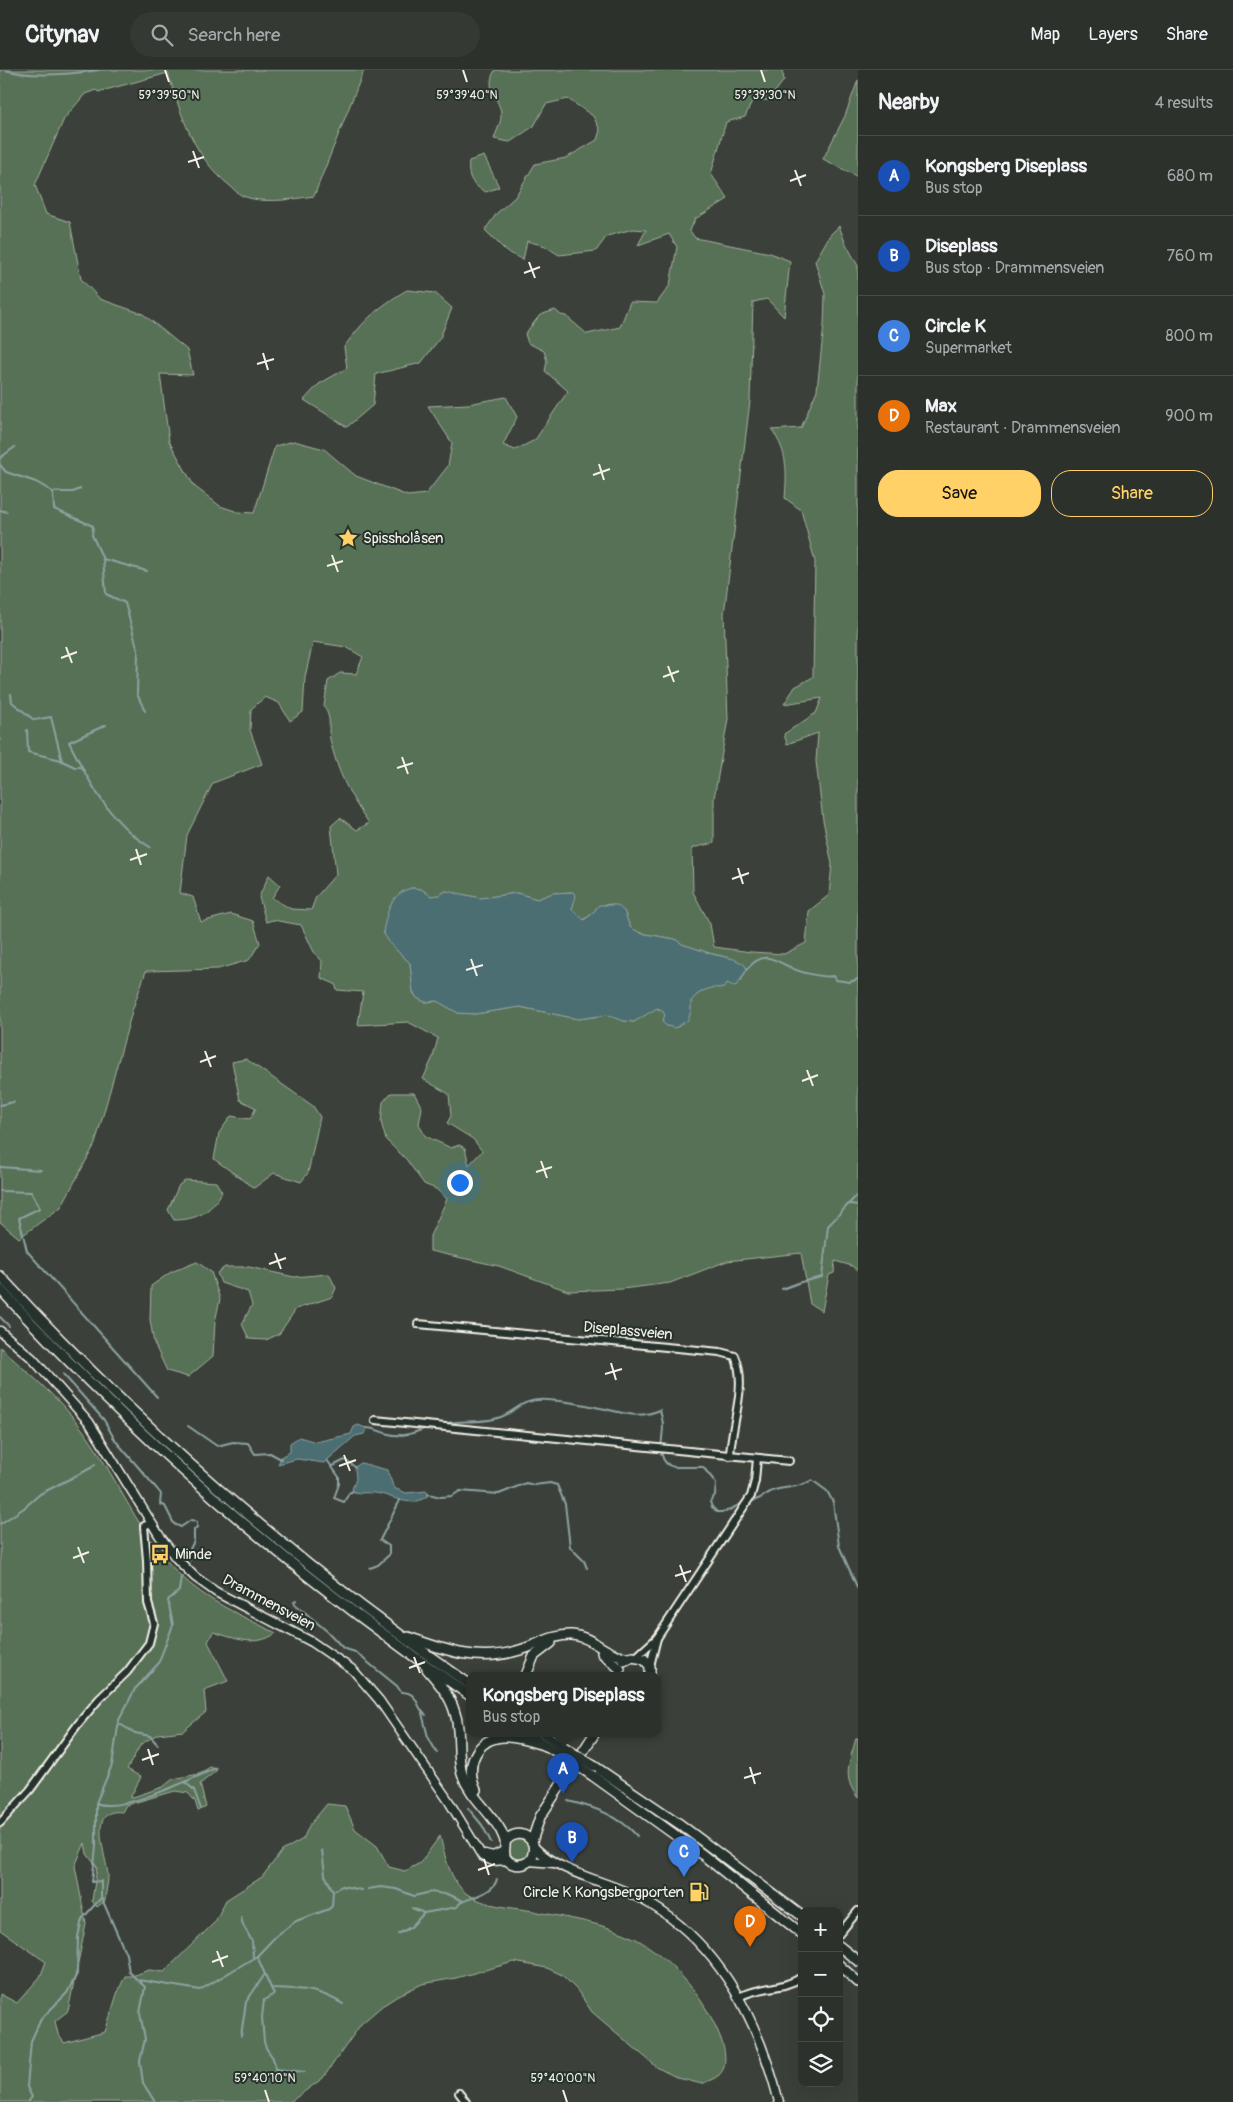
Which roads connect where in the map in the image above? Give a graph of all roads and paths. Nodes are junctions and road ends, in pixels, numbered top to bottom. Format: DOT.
graph roads {
  1 [pos="0,1276"];
  2 [pos="0,1289"];
  3 [pos="418,1324"];
  4 [pos="0,1331"];
  5 [pos="374,1420"];
  6 [pos="730,1456"];
  7 [pos="758,1458"];
  8 [pos="789,1461"];
  9 [pos="147,1524"];
  10 [pos="396,1632"];
  11 [pos="657,1638"];
  12 [pos="632,1657"];
  13 [pos="421,1661"];
  14 [pos="650,1671"];
  15 [pos="527,1672"];
  16 [pos="620,1672"];
  17 [pos="466,1682"];
  18 [pos="466,1693"];
  19 [pos="532,1737"];
  20 [pos="549,1737"];
  21 [pos="554,1737"];
  22 [pos="592,1737"];
  23 [pos="560,1744"];
  24 [pos="546,1746"];
  25 [pos="568,1755"];
  26 [pos="595,1772"];
  27 [pos="540,1817"];
  28 [pos="0,1823"];
  29 [pos="519,1834"];
  30 [pos="533,1844"];
  31 [pos="506,1851"];
  32 [pos="529,1861"];
  33 [pos="554,1863"];
  34 [pos="858,1911"];
  35 [pos="798,1913"];
  36 [pos="843,1929"];
  37 [pos="798,1931"];
  38 [pos="843,1949"];
  39 [pos="858,1961"];
  40 [pos="843,1969"];
  41 [pos="798,1979"];
  42 [pos="858,1982"];
  43 [pos="739,1997"];
  44 [pos="459,2093"];
  45 [pos="466,2102"];
  46 [pos="779,2102"];
  1 -- 10 [label="highway"];
  2 -- 13 [label="highway"];
  3 -- 6 [label="street, Diseplassveien"];
  4 -- 9 [label="main road, Drammensveien"];
  5 -- 6 [label="street"];
  6 -- 7 [label="street"];
  7 -- 8 [label="street"];
  7 -- 11 [label="street"];
  9 -- 28 [label="street"];
  9 -- 31 [label="main road, Drammensveien"];
  10 -- 12 [label="highway"];
  10 -- 17 [label="highway"];
  11 -- 12 [label="street"];
  11 -- 14 [label="street"];
  12 -- 14 [label="highway"];
  12 -- 16 [label="highway"];
  13 -- 18 [label="highway"];
  13 -- 31 [label="highway"];
  15 -- 16 [label="highway"];
  19 -- 24 [label="highway"];
  20 -- 23 [label="highway"];
  21 -- 23 [label="highway"];
  22 -- 27 [label="highway"];
  23 -- 25 [label="highway"];
  24 -- 25 [label="highway"];
  24 -- 29 [label="highway"];
  25 -- 26 [label="highway, bridge"];
  26 -- 35 [label="highway"];
  26 -- 37 [label="highway"];
  27 -- 29 [label="highway"];
  27 -- 30 [label="highway"];
  29 -- 30 [label="highway"];
  29 -- 31 [label="highway"];
  30 -- 32 [label="highway"];
  30 -- 33 [label="main road"];
  31 -- 32 [label="highway"];
  32 -- 33 [label="main road"];
  33 -- 43 [label="main road"];
  34 -- 36 [label="street"];
  38 -- 39 [label="highway"];
  40 -- 42 [label="highway"];
  41 -- 43 [label="street"];
  43 -- 46 [label="main road"];
  44 -- 45 [label="street"];
}
